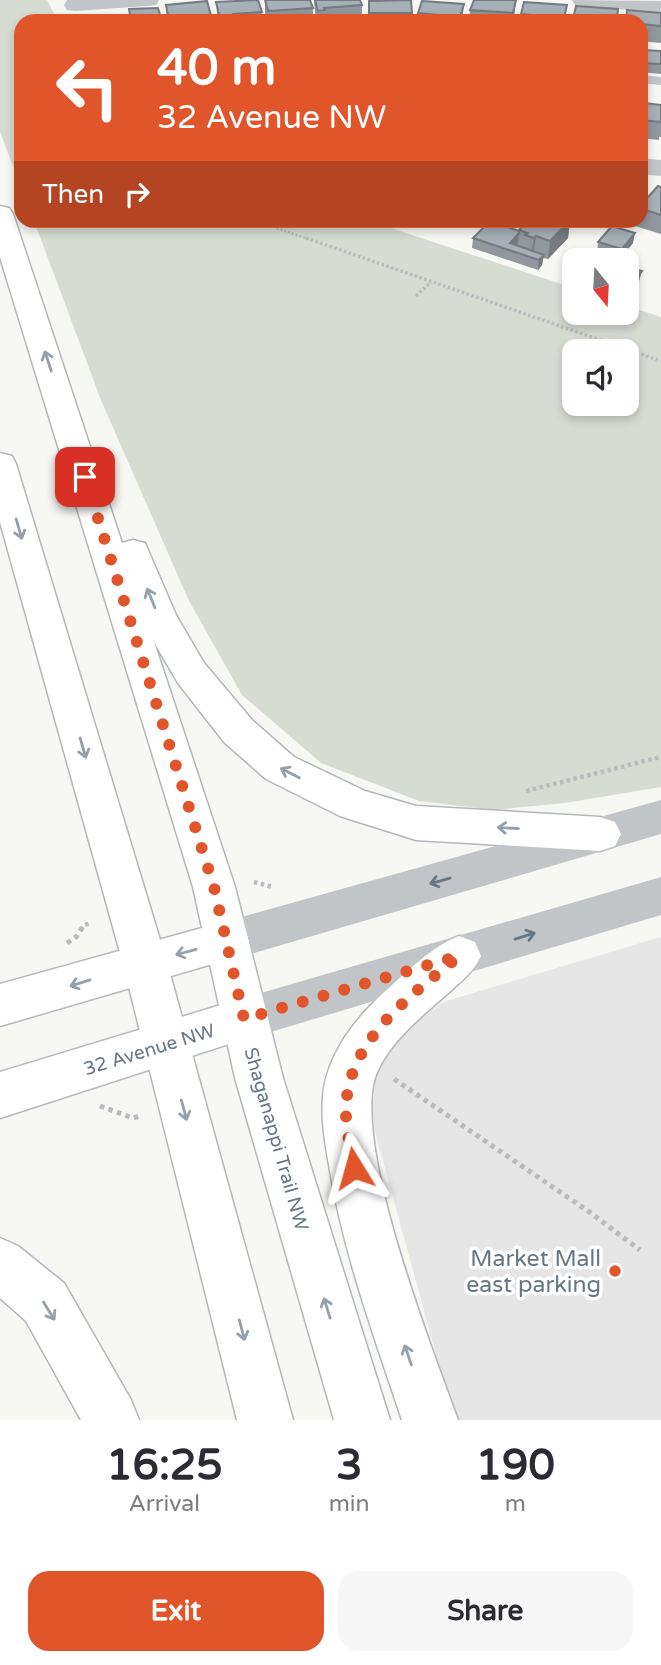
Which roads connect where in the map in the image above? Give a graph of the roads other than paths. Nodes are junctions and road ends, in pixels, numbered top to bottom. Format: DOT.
graph roads {
  1 [pos="148,0"];
  2 [pos="583,0"];
  3 [pos="661,7"];
  4 [pos="76,9"];
  5 [pos="0,215"];
  6 [pos="69,426"];
  7 [pos="0,464"];
  8 [pos="661,817"];
  9 [pos="600,834"];
  10 [pos="661,896"];
  11 [pos="227,941"];
  12 [pos="459,956"];
  13 [pos="145,963"];
  14 [pos="0,1005"];
  15 [pos="244,1019"];
  16 [pos="166,1044"];
  17 [pos="0,1095"];
  18 [pos="0,1264"];
  19 [pos="111,1420"];
  20 [pos="265,1420"];
  21 [pos="362,1420"];
  22 [pos="430,1420"];
  1 -- 4 [label="street"];
  2 -- 3 [label="street"];
  6 -- 5 [label="main road, Shaganappi Trail NW, one-way"];
  9 -- 6 [label="main road, one-way"];
  6 -- 11 [label="main road, Shaganappi Trail NW"];
  7 -- 13 [label="main road, one-way"];
  8 -- 9 [label="street"];
  9 -- 11 [label="street, one-way"];
  12 -- 10 [label="street, 32 Avenue NW, one-way"];
  11 -- 13 [label="main road, one-way"];
  11 -- 15 [label="main road, Shaganappi Trail NW"];
  12 -- 15 [label="street, 32 Avenue NW"];
  22 -- 12 [label="main road, one-way"];
  13 -- 14 [label="main road, one-way"];
  13 -- 16 [label="main road"];
  15 -- 16 [label="main road, 32 Avenue NW"];
  21 -- 15 [label="main road, Shaganappi Trail NW, one-way"];
  16 -- 17 [label="main road, 32 Avenue NW"];
  16 -- 20 [label="main road, one-way"];
  18 -- 19 [label="main road, one-way"];
}
